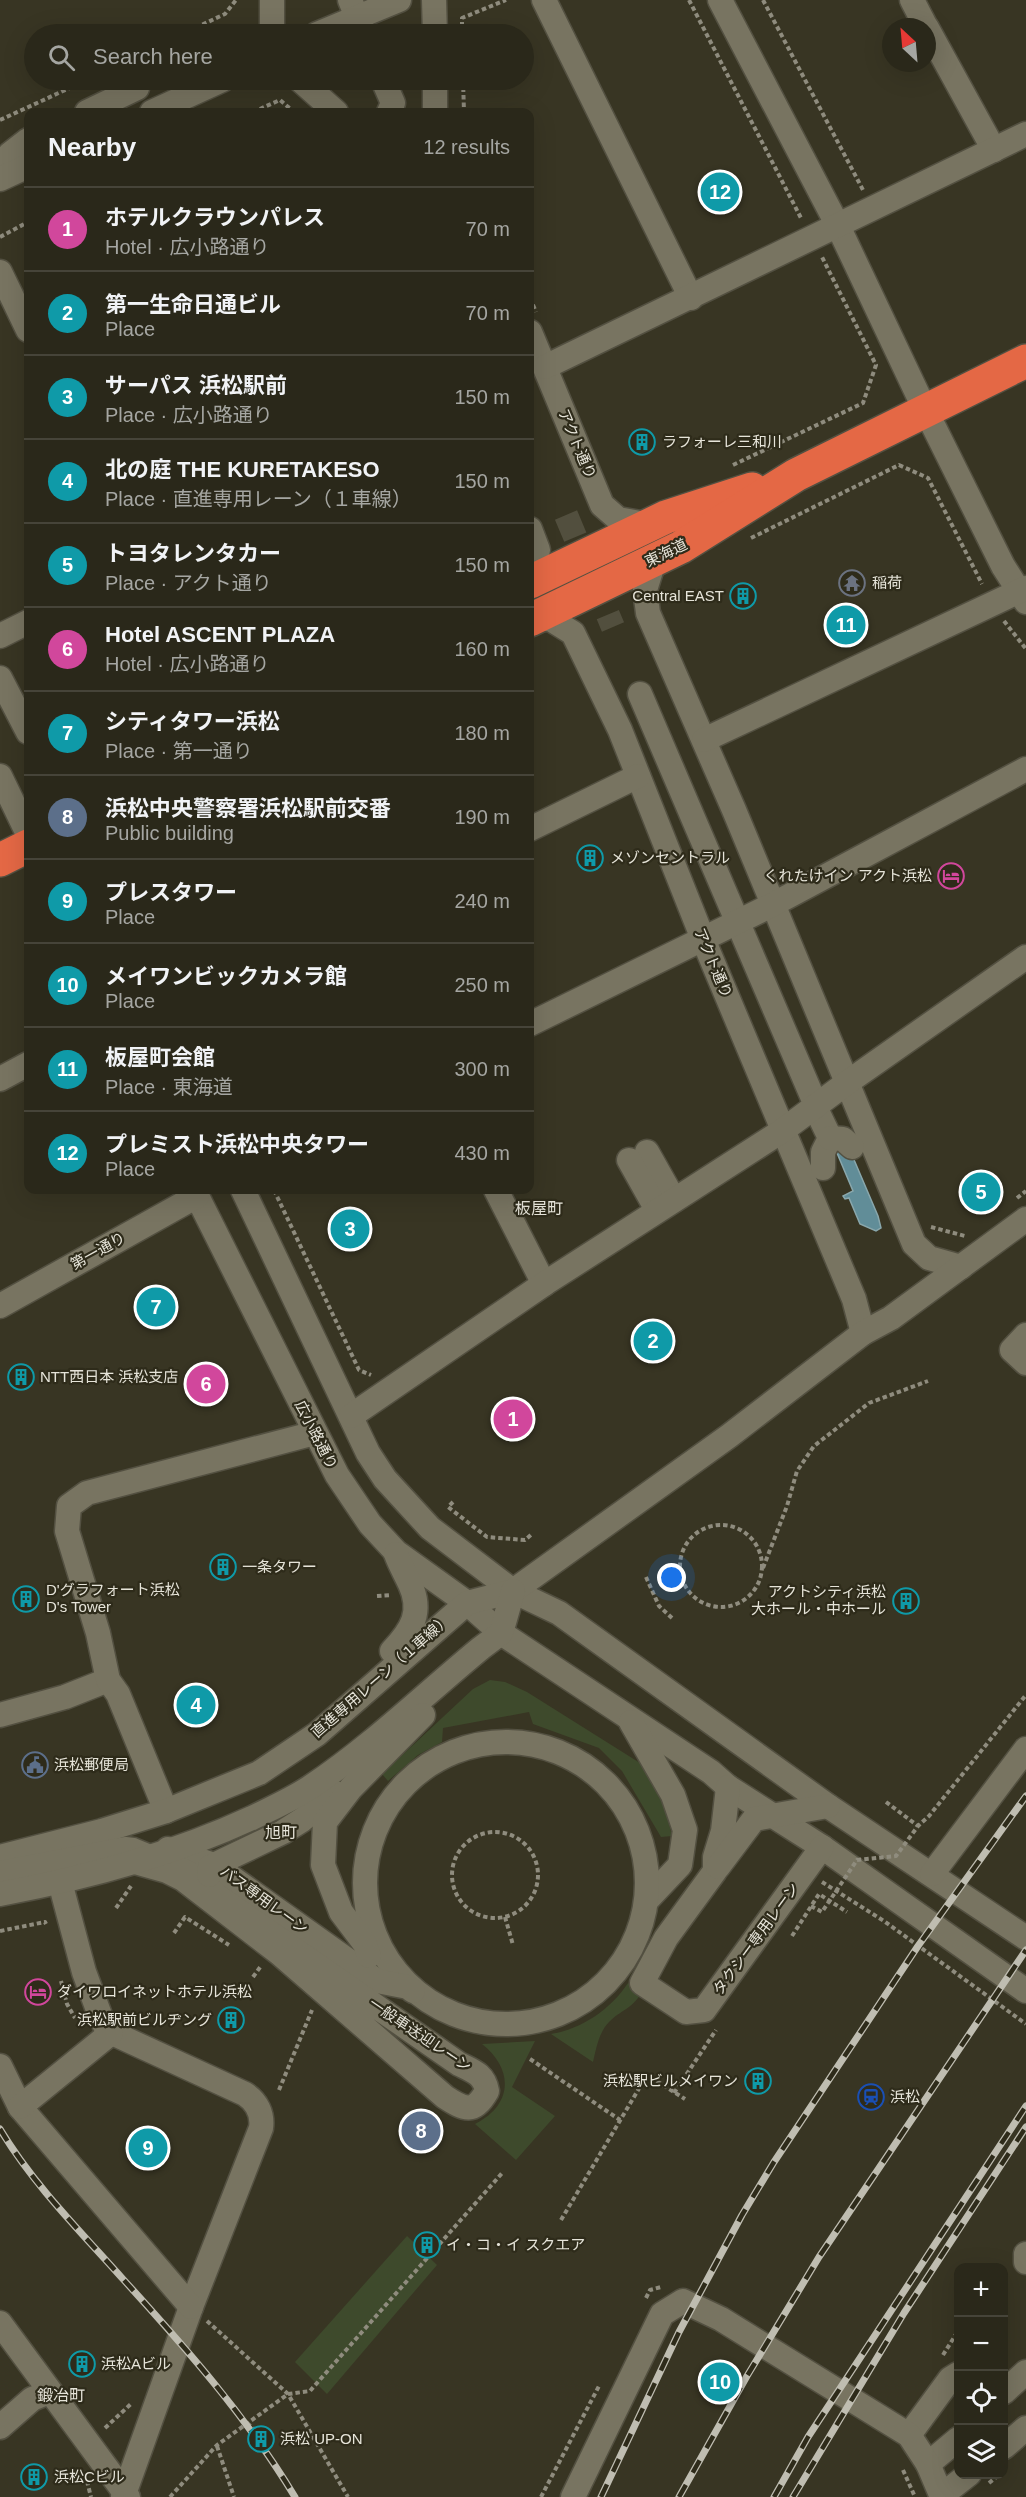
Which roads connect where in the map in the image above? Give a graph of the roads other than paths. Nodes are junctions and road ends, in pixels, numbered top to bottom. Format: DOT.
graph roads {
  1 [pos="272,0"];
  2 [pos="350,0"];
  3 [pos="399,0"];
  4 [pos="434,0"];
  5 [pos="544,0"];
  6 [pos="720,0"];
  7 [pos="912,0"];
  8 [pos="922,18"];
  9 [pos="272,24"];
  10 [pos="341,24"];
  11 [pos="360,24"];
  12 [pos="435,24"];
  13 [pos="936,44"];
  14 [pos="133,90"];
  15 [pos="200,90"];
  16 [pos="311,90"];
  17 [pos="387,90"];
  18 [pos="435,90"];
  19 [pos="95,108"];
  20 [pos="161,108"];
  21 [pos="332,108"];
  22 [pos="391,108"];
  23 [pos="434,108"];
  24 [pos="1026,134"];
  25 [pos="24,143"];
  26 [pos="994,150"];
  27 [pos="24,168"];
  28 [pos="0,172"];
  29 [pos="0,180"];
  30 [pos="24,183"];
  31 [pos="838,226"];
  32 [pos="0,272"];
  33 [pos="691,298"];
  34 [pos="24,322"];
  35 [pos="534,341"];
  36 [pos="1026,361"];
  37 [pos="545,367"];
  38 [pos="926,410"];
  39 [pos="796,475"];
  40 [pos="651,525"];
  41 [pos="534,540"];
  42 [pos="656,558"];
  43 [pos="534,565"];
  44 [pos="534,578"];
  45 [pos="1023,594"];
  46 [pos="534,619"];
  47 [pos="534,619"];
  48 [pos="24,624"];
  49 [pos="0,636"];
  50 [pos="0,678"];
  51 [pos="640,694"];
  52 [pos="24,724"];
  53 [pos="704,740"];
  54 [pos="1026,769"];
  55 [pos="0,776"];
  56 [pos="638,776"];
  57 [pos="24,826"];
  58 [pos="534,827"];
  59 [pos="24,848"];
  60 [pos="0,860"];
  61 [pos="772,905"];
  62 [pos="737,922"];
  63 [pos="703,939"];
  64 [pos="1026,957"];
  65 [pos="534,1022"];
  66 [pos="24,1066"];
  67 [pos="0,1079"];
  68 [pos="848,1082"];
  69 [pos="782,1131"];
  70 [pos="638,1156"];
  71 [pos="823,1168"];
  72 [pos="193,1194"];
  73 [pos="196,1194"];
  74 [pos="245,1194"];
  75 [pos="498,1194"];
  76 [pos="665,1205"];
  77 [pos="1017,1212"];
  78 [pos="961,1267"];
  79 [pos="544,1284"];
  80 [pos="0,1306"];
  81 [pos="863,1334"];
  82 [pos="1026,1335"];
  83 [pos="1026,1363"];
  84 [pos="351,1416"];
  85 [pos="315,1433"];
  86 [pos="396,1552"];
  87 [pos="511,1598"];
  88 [pos="473,1608"];
  89 [pos="501,1633"];
  90 [pos="480,1648"];
  91 [pos="108,1680"];
  92 [pos="0,1714"];
  93 [pos="628,1717"];
  94 [pos="397,1718"];
  95 [pos="294,1748"];
  96 [pos="1026,1749"];
  97 [pos="259,1773"];
  98 [pos="720,1779"];
  99 [pos="828,1806"];
  100 [pos="166,1811"];
  101 [pos="772,1815"];
  102 [pos="822,1848"];
  103 [pos="0,1857"];
  104 [pos="148,1863"];
  105 [pos="214,1864"];
  106 [pos="0,1866"];
  107 [pos="715,1871"];
  108 [pos="0,1873"];
  109 [pos="932,1874"];
  110 [pos="60,1882"];
  111 [pos="206,1893"];
  112 [pos="0,1894"];
  113 [pos="647,1900"];
  114 [pos="1026,1938"];
  115 [pos="377,1981"];
  116 [pos="1026,1991"];
  117 [pos="415,1992"];
  118 [pos="111,2034"];
  119 [pos="0,2066"];
  120 [pos="20,2107"];
  121 [pos="1026,2254"];
  122 [pos="1026,2262"];
  123 [pos="191,2307"];
  124 [pos="0,2323"];
  125 [pos="1026,2372"];
  126 [pos="954,2376"];
  127 [pos="1008,2388"];
  128 [pos="49,2392"];
  129 [pos="0,2427"];
  130 [pos="1026,2428"];
  131 [pos="909,2435"];
  132 [pos="954,2442"];
  133 [pos="1008,2443"];
  134 [pos="928,2464"];
  135 [pos="964,2479"];
  136 [pos="125,2495"];
  137 [pos="573,2497"];
  138 [pos="941,2497"];
  1 -- 9 [label="street"];
  2 -- 11 [label="street"];
  3 -- 10 [label="street"];
  4 -- 12 [label="street"];
  5 -- 33 [label="street"];
  6 -- 31 [label="street"];
  7 -- 8 [label="street"];
  13 -- 26 [label="street"];
  14 -- 19 [label="street"];
  15 -- 20 [label="street"];
  16 -- 21 [label="street"];
  17 -- 22 [label="street"];
  18 -- 23 [label="street"];
  24 -- 26 [label="street"];
  25 -- 28 [label="street"];
  26 -- 31 [label="street"];
  27 -- 29 [label="street"];
  29 -- 30 [label="street"];
  31 -- 33 [label="street"];
  31 -- 38 [label="street"];
  32 -- 34 [label="street"];
  33 -- 37 [label="street"];
  35 -- 37 [label="street, アクト通り"];
  36 -- 38 [label="highway, 東海道"];
  37 -- 40 [label="street, アクト通り"];
  38 -- 39 [label="highway, 東海道"];
  38 -- 45 [label="street"];
  39 -- 40 [label="highway, 東海道"];
  39 -- 42 [label="highway, 東海道"];
  40 -- 44 [label="highway, 東海道"];
  41 -- 43 [label="street"];
  42 -- 46 [label="highway, 東海道"];
  42 -- 53 [label="street"];
  45 -- 53 [label="street"];
  47 -- 56 [label="street, アクト通り"];
  48 -- 49 [label="street"];
  50 -- 52 [label="street"];
  51 -- 62 [label="street"];
  53 -- 61 [label="street"];
  54 -- 61 [label="street"];
  55 -- 57 [label="street"];
  56 -- 58 [label="street"];
  56 -- 63 [label="street, アクト通り"];
  59 -- 60 [label="highway"];
  61 -- 62 [label="street"];
  61 -- 68 [label="street"];
  62 -- 63 [label="street"];
  62 -- 71 [label="street"];
  63 -- 65 [label="street"];
  63 -- 69 [label="street, アクト通り"];
  64 -- 68 [label="street"];
  66 -- 67 [label="street"];
  68 -- 69 [label="street"];
  68 -- 78 [label="street"];
  69 -- 76 [label="street"];
  69 -- 81 [label="street, アクト通り"];
  70 -- 76 [label="street"];
  72 -- 80 [label="street, 第一通り"];
  73 -- 85 [label="street, 広小路通り"];
  74 -- 84 [label="street"];
  75 -- 79 [label="street"];
  76 -- 79 [label="street"];
  77 -- 78 [label="street"];
  78 -- 81 [label="street"];
  79 -- 84 [label="street"];
  81 -- 87 [label="street"];
  82 -- 83 [label="street"];
  84 -- 87 [label="street"];
  85 -- 86 [label="street, 広小路通り"];
  85 -- 91 [label="street"];
  86 -- 88 [label="street, 広小路通り"];
  86 -- 95 [label="street"];
  87 -- 88 [label="street"];
  87 -- 89 [label="street"];
  87 -- 99 [label="street"];
  88 -- 89 [label="street, 広小路通り"];
  88 -- 95 [label="street, 直進専用レーン（１車線）"];
  88 -- 97 [label="street"];
  89 -- 90 [label="street"];
  89 -- 93 [label="street, 広小路通り"];
  90 -- 94 [label="street"];
  90 -- 115 [label="street"];
  91 -- 92 [label="street"];
  91 -- 100 [label="street"];
  93 -- 98 [label="street, 広小路通り"];
  93 -- 113 [label="street, バス専用レーン"];
  94 -- 104 [label="street"];
  94 -- 105 [label="street"];
  95 -- 97 [label="street, 直進専用レーン（１車線）"];
  96 -- 109 [label="street"];
  97 -- 100 [label="street, 直進専用レーン（１車線）"];
  98 -- 101 [label="street, 広小路通り"];
  98 -- 107 [label="street, タクシー専用レーン"];
  98 -- 113 [label="street"];
  99 -- 101 [label="street, タクシー専用レーン"];
  99 -- 109 [label="street"];
  100 -- 103 [label="street, 直進専用レーン（１車線）"];
  101 -- 102 [label="street, 広小路通り"];
  101 -- 107 [label="street, タクシー専用レーン"];
  102 -- 107 [label="street, タクシー専用レーン"];
  102 -- 116 [label="street, 広小路通り"];
  104 -- 105 [label="street, バス専用レーン"];
  104 -- 106 [label="street, バス専用レーン"];
  104 -- 108 [label="street"];
  104 -- 110 [label="street"];
  104 -- 111 [label="street, 一般車送迎レーン"];
  105 -- 111 [label="street"];
  105 -- 115 [label="street, バス専用レーン"];
  109 -- 114 [label="street"];
  110 -- 112 [label="street"];
  110 -- 118 [label="street"];
  111 -- 111 [label="street, 一般車送迎レーン"];
  113 -- 117 [label="street, バス専用レーン"];
  113 -- 117 [label="street, バス専用レーン"];
  115 -- 117 [label="street, バス専用レーン"];
  118 -- 120 [label="street"];
  118 -- 123 [label="street"];
  119 -- 120 [label="street"];
  120 -- 123 [label="street"];
  121 -- 122 [label="street"];
  123 -- 136 [label="street"];
  124 -- 128 [label="street"];
  125 -- 127 [label="street"];
  126 -- 131 [label="street"];
  128 -- 129 [label="street"];
  128 -- 136 [label="street"];
  130 -- 133 [label="street"];
  131 -- 134 [label="street"];
  131 -- 137 [label="street"];
  132 -- 134 [label="street"];
  134 -- 138 [label="street"];
  135 -- 138 [label="street"];
}
